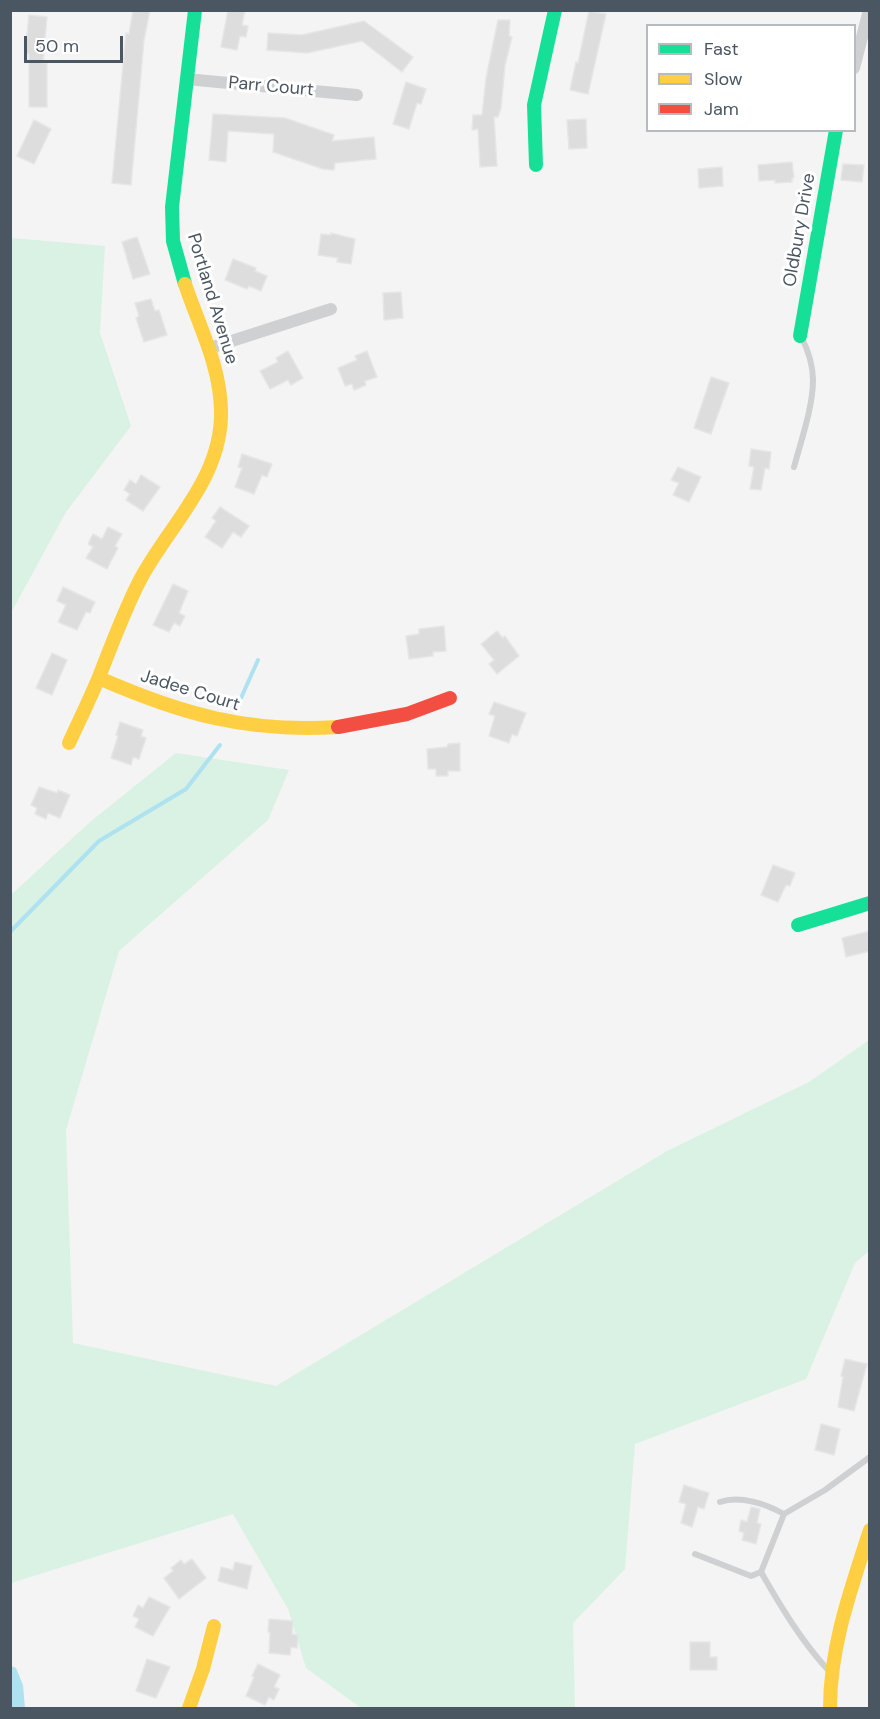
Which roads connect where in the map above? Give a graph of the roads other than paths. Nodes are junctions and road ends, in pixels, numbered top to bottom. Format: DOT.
graph roads {
  1 [pos="195,10"];
  2 [pos="555,10"];
  3 [pos="869,10"];
  4 [pos="856,64"];
  5 [pos="186,80"];
  6 [pos="357,95"];
  7 [pos="836,132"];
  8 [pos="536,165"];
  9 [pos="331,309"];
  10 [pos="801,336"];
  11 [pos="210,348"];
  12 [pos="794,467"];
  13 [pos="99,678"];
  14 [pos="450,698"];
  15 [pos="69,742"];
  16 [pos="870,903"];
  17 [pos="798,925"];
  18 [pos="870,1457"];
  19 [pos="720,1502"];
  20 [pos="784,1514"];
  21 [pos="870,1530"];
  22 [pos="695,1554"];
  23 [pos="761,1572"];
  24 [pos="214,1626"];
  25 [pos="832,1674"];
  26 [pos="189,1708"];
  27 [pos="830,1708"];
  1 -- 5 [label="street, Portland Avenue"];
  2 -- 8 [label="street"];
  3 -- 4 [label="street"];
  5 -- 6 [label="street, Parr Court"];
  5 -- 11 [label="street, Portland Avenue"];
  7 -- 10 [label="street, Oldbury Drive"];
  9 -- 11 [label="street"];
  10 -- 12 [label="lane"];
  11 -- 13 [label="street, Portland Avenue"];
  13 -- 14 [label="street, Jadee Court"];
  13 -- 15 [label="street, Portland Avenue"];
  16 -- 17 [label="street"];
  18 -- 20 [label="lane"];
  19 -- 20 [label="lane"];
  20 -- 23 [label="lane"];
  21 -- 25 [label="street"];
  22 -- 23 [label="lane"];
  23 -- 25 [label="lane"];
  24 -- 26 [label="street"];
  25 -- 27 [label="street"];
}
